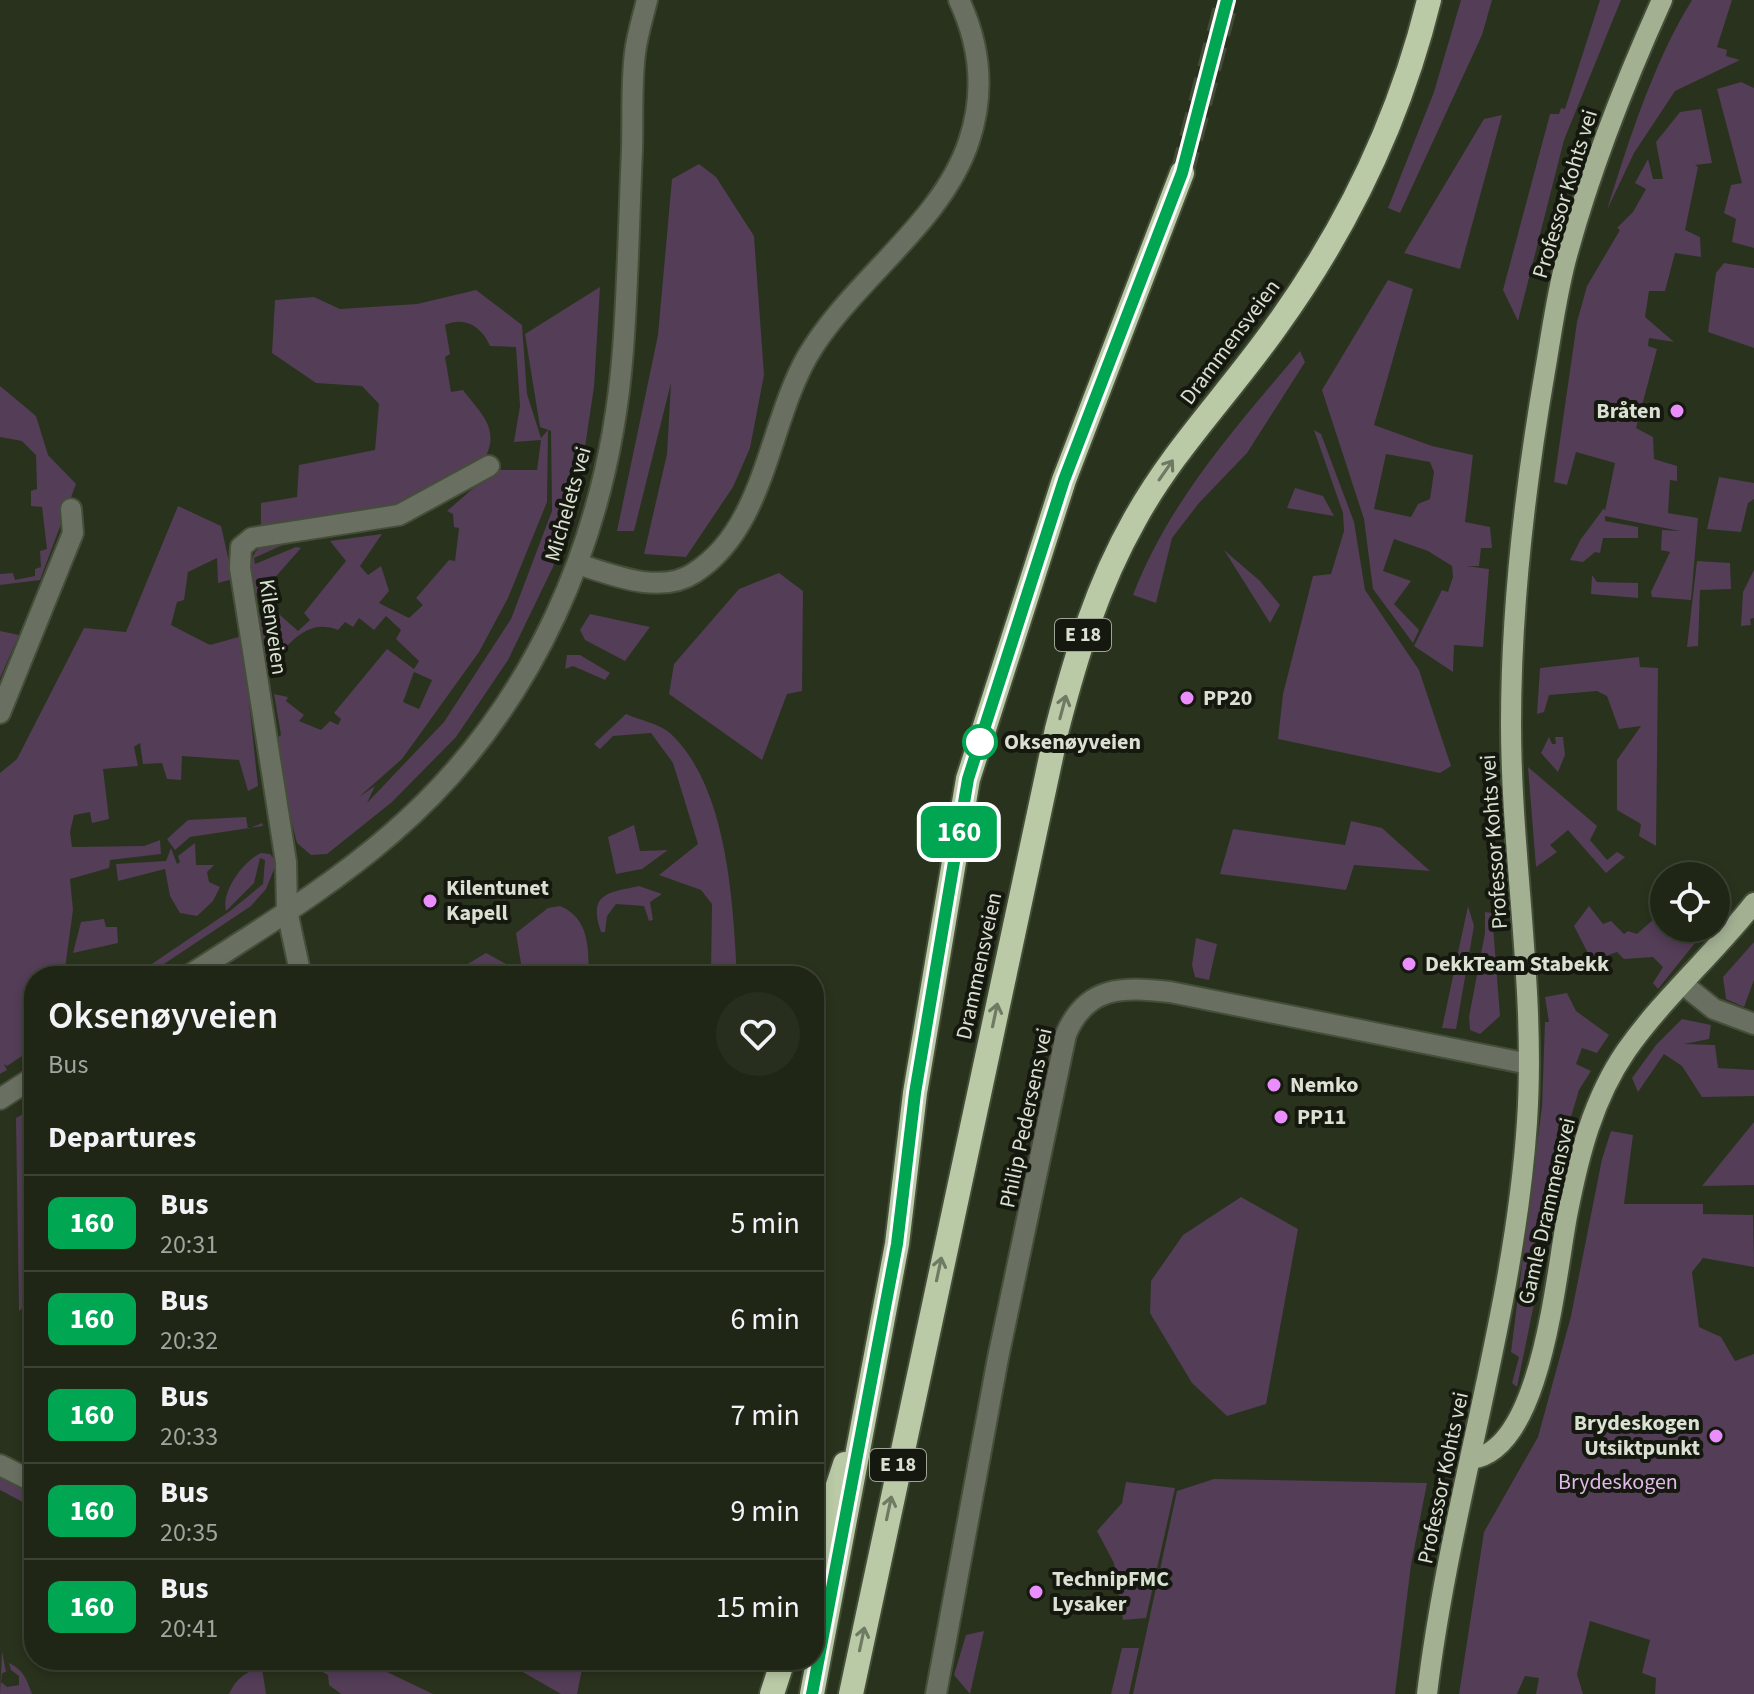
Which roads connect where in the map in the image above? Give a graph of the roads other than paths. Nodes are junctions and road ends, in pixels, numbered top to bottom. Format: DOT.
graph roads {
  1 [pos="647,0"];
  2 [pos="959,0"];
  3 [pos="1429,0"];
  4 [pos="1662,0"];
  5 [pos="1182,173"];
  6 [pos="489,466"];
  7 [pos="71,509"];
  8 [pos="578,564"];
  9 [pos="0,713"];
  10 [pos="1754,903"];
  11 [pos="287,911"];
  12 [pos="203,966"];
  13 [pos="299,966"];
  14 [pos="1684,985"];
  15 [pos="1754,1024"];
  16 [pos="1529,1064"];
  17 [pos="24,1083"];
  18 [pos="0,1099"];
  19 [pos="870,1390"];
  20 [pos="1471,1459"];
  21 [pos="0,1465"];
  22 [pos="24,1477"];
  23 [pos="824,1528"];
  24 [pos="824,1631"];
  25 [pos="780,1670"];
  26 [pos="817,1670"];
  27 [pos="772,1694"];
  28 [pos="812,1694"];
  29 [pos="851,1694"];
  30 [pos="936,1694"];
  31 [pos="1427,1694"];
  1 -- 8 [label="street, Michelets vei"];
  2 -- 8 [label="street"];
  29 -- 3 [label="highway, Drammensveien / E 18, one-way"];
  4 -- 16 [label="main road, Professor Kohts vei"];
  5 -- 19 [label="highway, Drammensveien / E 18"];
  6 -- 11 [label="street, Kilenveien"];
  7 -- 9 [label="street"];
  8 -- 11 [label="street, Michelets vei"];
  10 -- 14 [label="main road, Gamle Drammensvei"];
  11 -- 12 [label="street"];
  11 -- 13 [label="street, Kilenveien"];
  14 -- 15 [label="street"];
  14 -- 20 [label="main road, Gamle Drammensvei"];
  16 -- 20 [label="main road, Professor Kohts vei"];
  16 -- 30 [label="street, Philip Pedersens vei"];
  17 -- 18 [label="street"];
  19 -- 23 [label="highway, E 18"];
  19 -- 24 [label="highway, Drammensveien / E 18"];
  20 -- 31 [label="main road, Professor Kohts vei"];
  21 -- 22 [label="street"];
  25 -- 27 [label="highway"];
  26 -- 28 [label="highway, Drammensveien / E 18"];
}
